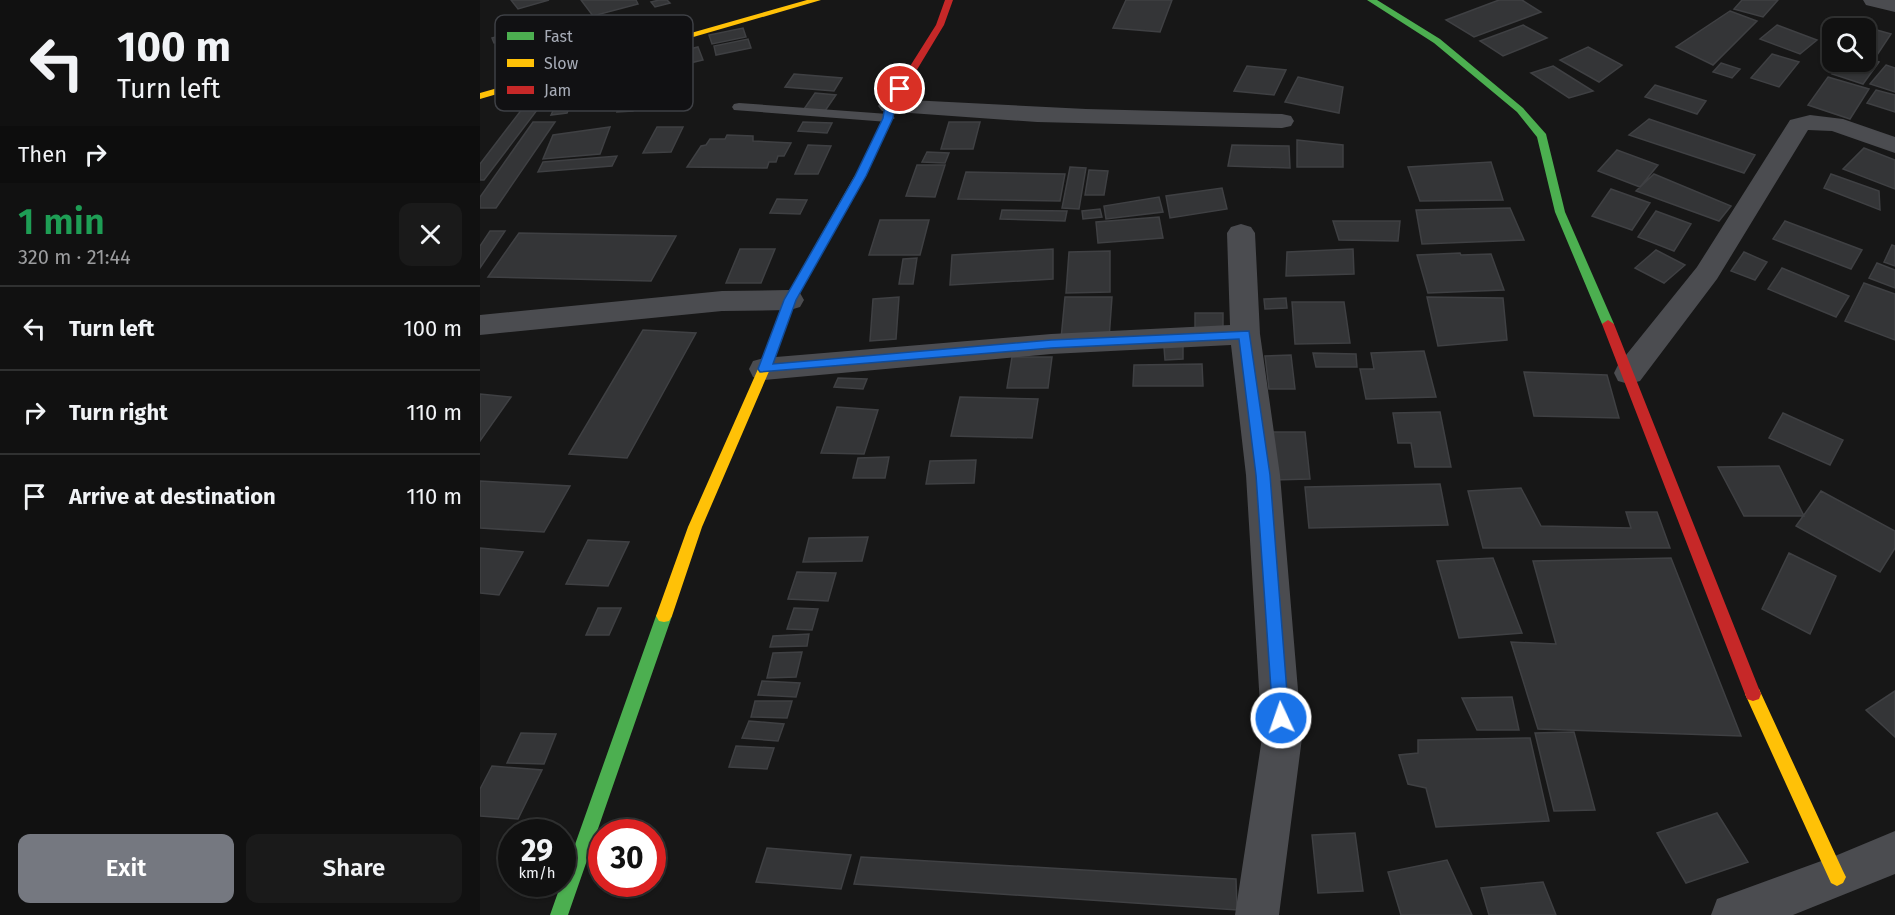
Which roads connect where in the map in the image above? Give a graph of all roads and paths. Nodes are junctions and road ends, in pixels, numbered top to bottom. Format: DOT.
graph roads {
  1 [pos="785,0"];
  2 [pos="817,0"];
  3 [pos="948,0"];
  4 [pos="1371,0"];
  5 [pos="1874,0"];
  6 [pos="1895,6"];
  7 [pos="693,26"];
  8 [pos="920,30"];
  9 [pos="693,35"];
  10 [pos="920,55"];
  11 [pos="495,82"];
  12 [pos="480,86"];
  13 [pos="495,92"];
  14 [pos="480,96"];
  15 [pos="739,106"];
  16 [pos="889,112"];
  17 [pos="1282,121"];
  18 [pos="1895,145"];
  19 [pos="1241,233"];
  20 [pos="790,300"];
  21 [pos="480,325"];
  22 [pos="1245,334"];
  23 [pos="764,369"];
  24 [pos="1629,373"];
  25 [pos="1895,852"];
  26 [pos="1837,877"];
  27 [pos="560,915"];
  28 [pos="1257,915"];
  29 [pos="1733,915"];
  1 -- 7 [label="street"];
  2 -- 9 [label="street"];
  3 -- 10 [label="street"];
  4 -- 24 [label="street"];
  5 -- 6 [label="street"];
  8 -- 10 [label="street"];
  10 -- 16 [label="street"];
  11 -- 12 [label="street"];
  13 -- 14 [label="street"];
  15 -- 16 [label="lane"];
  16 -- 17 [label="street"];
  16 -- 20 [label="street"];
  18 -- 24 [label="street"];
  19 -- 22 [label="street"];
  20 -- 21 [label="street"];
  20 -- 23 [label="street"];
  22 -- 23 [label="street"];
  22 -- 28 [label="street"];
  23 -- 27 [label="street"];
  24 -- 26 [label="street"];
  25 -- 26 [label="street"];
  26 -- 29 [label="street"];
}
